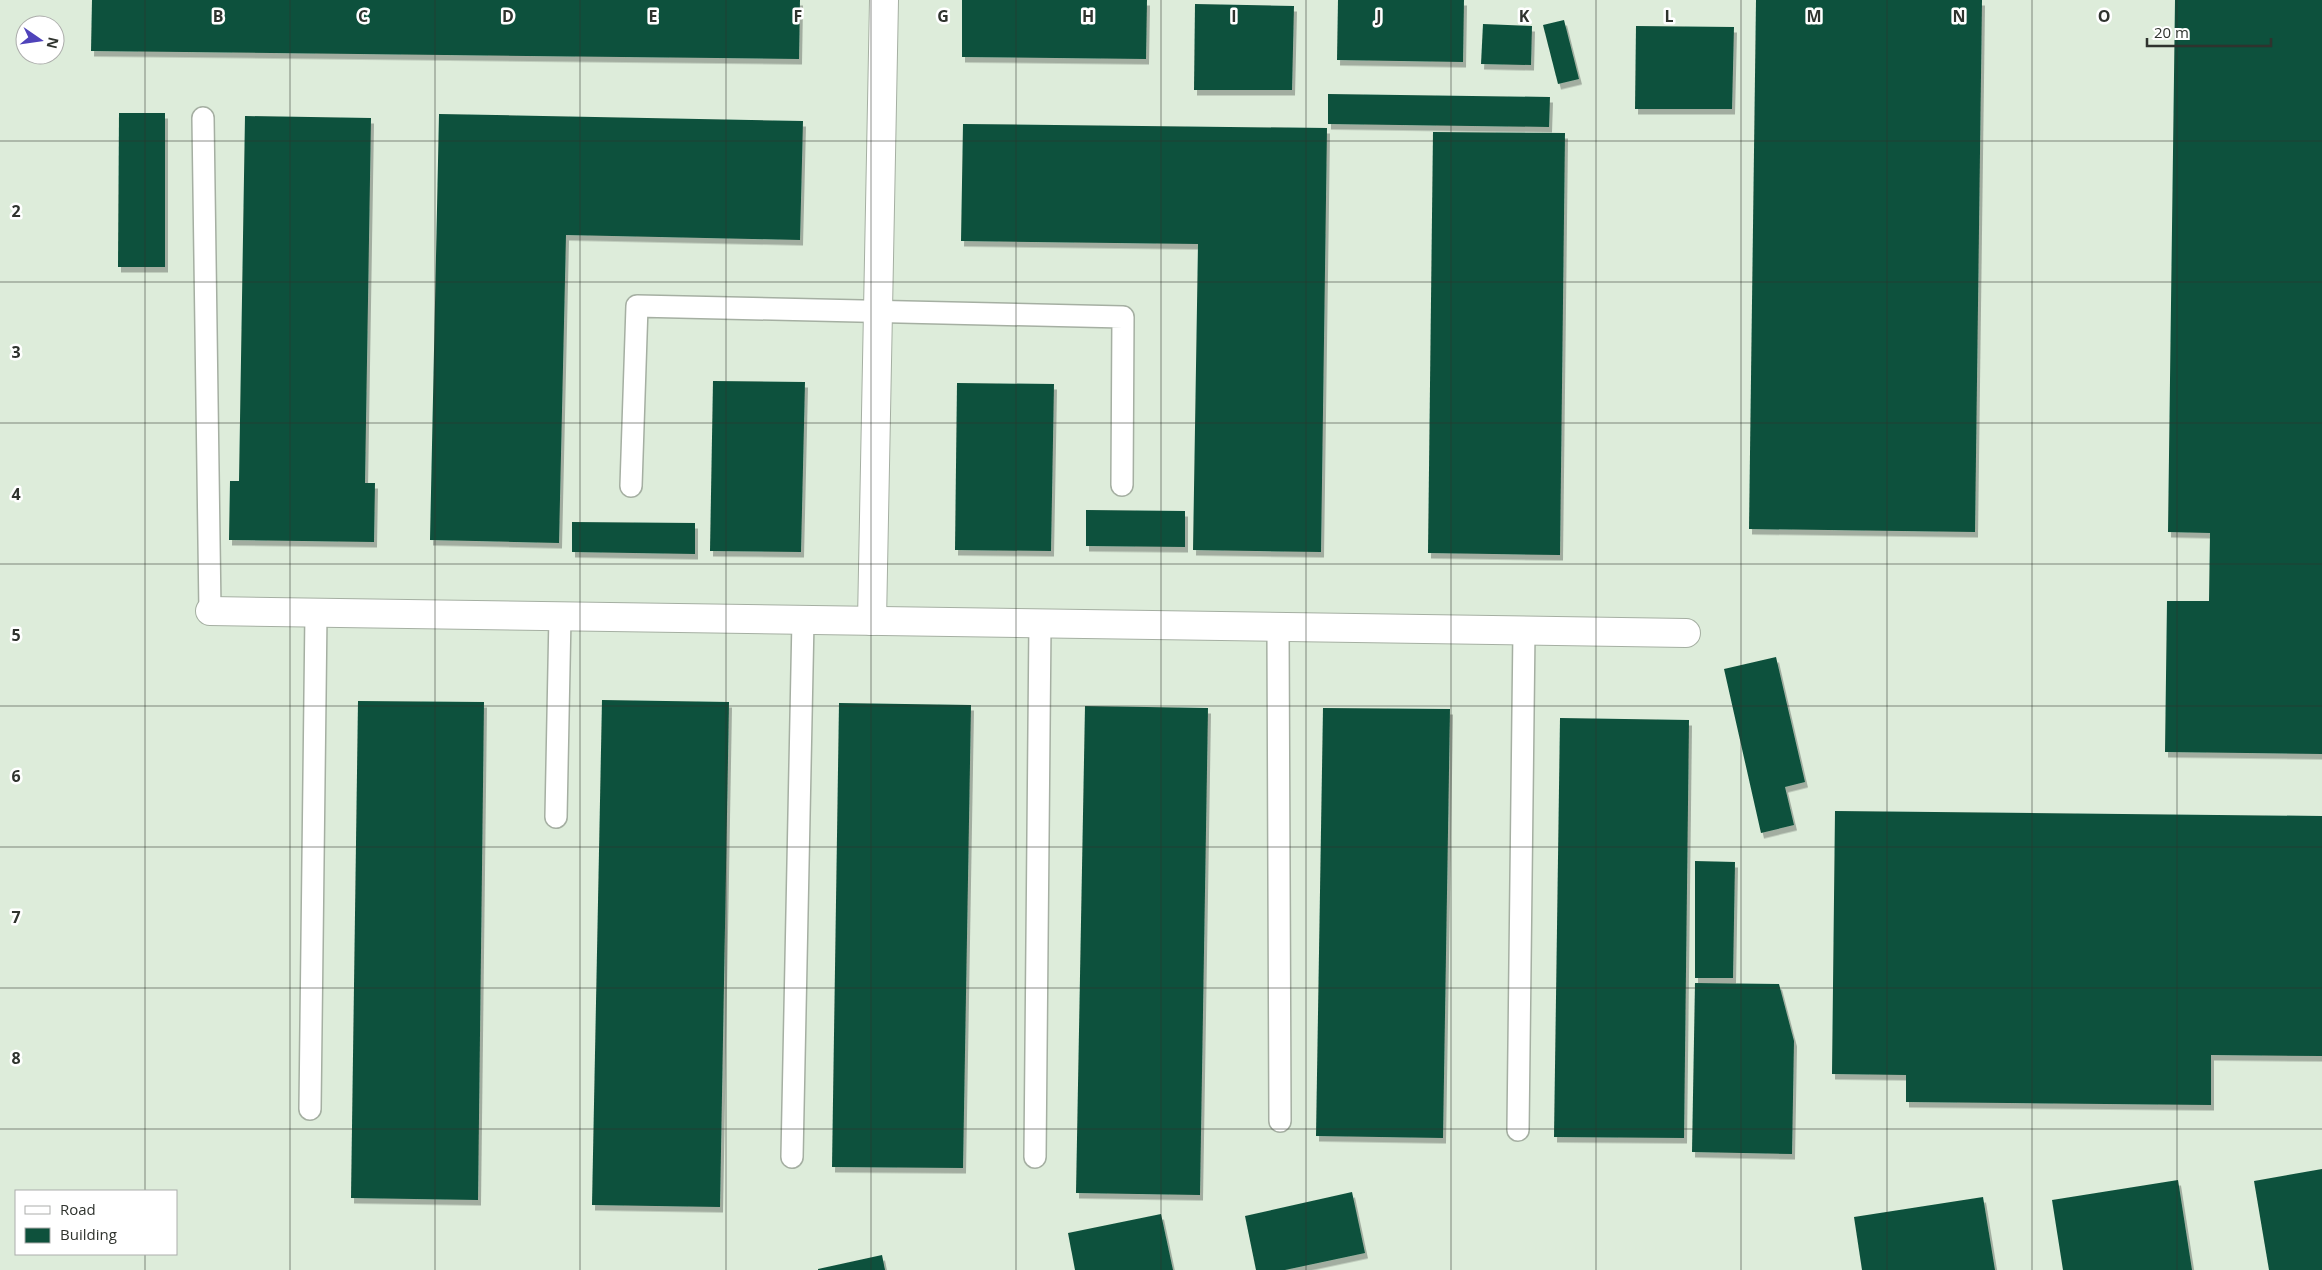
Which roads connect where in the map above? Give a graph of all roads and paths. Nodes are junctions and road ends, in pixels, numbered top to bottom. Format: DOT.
graph roads {
  1 [pos="884,0"];
  2 [pos="203,118"];
  3 [pos="878,312"];
  4 [pos="1122,485"];
  5 [pos="631,486"];
  6 [pos="210,611"];
  7 [pos="316,613"];
  8 [pos="560,616"];
  9 [pos="803,620"];
  10 [pos="872,621"];
  11 [pos="1040,623"];
  12 [pos="1278,627"];
  13 [pos="1524,630"];
  14 [pos="1686,633"];
  15 [pos="556,817"];
  16 [pos="310,1109"];
  17 [pos="1280,1121"];
  18 [pos="1518,1130"];
  19 [pos="792,1157"];
  20 [pos="1035,1157"];
  1 -- 3 [label="street"];
  2 -- 6 [label="lane"];
  3 -- 4 [label="lane"];
  3 -- 5 [label="lane"];
  3 -- 10 [label="street"];
  6 -- 7 [label="street"];
  7 -- 8 [label="street"];
  7 -- 16 [label="lane"];
  8 -- 9 [label="street"];
  8 -- 15 [label="lane"];
  9 -- 10 [label="street"];
  9 -- 19 [label="lane"];
  10 -- 11 [label="street"];
  11 -- 12 [label="street"];
  11 -- 20 [label="lane"];
  12 -- 13 [label="street"];
  12 -- 17 [label="lane"];
  13 -- 14 [label="street"];
  13 -- 18 [label="lane"];
}
